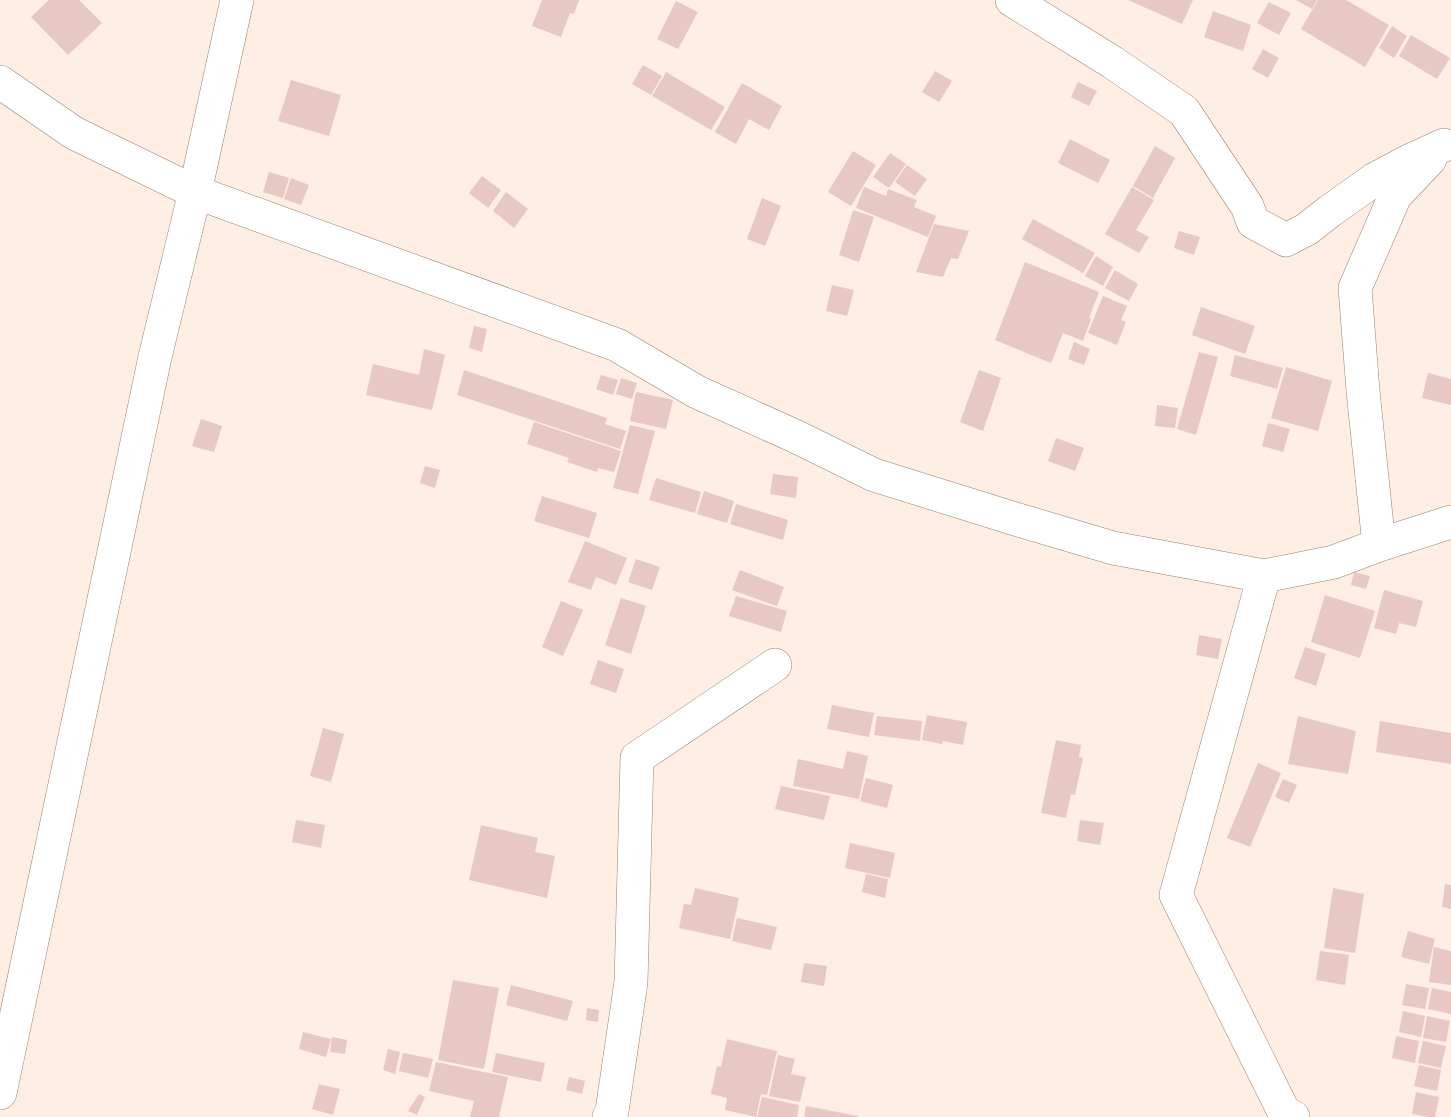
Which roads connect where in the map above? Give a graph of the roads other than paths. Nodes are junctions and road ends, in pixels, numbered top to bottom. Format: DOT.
graph roads {
  1 [pos="237,0"];
  2 [pos="1012,0"];
  3 [pos="0,82"];
  4 [pos="1448,140"];
  5 [pos="195,192"];
  6 [pos="1451,522"];
  7 [pos="1379,545"];
  8 [pos="1264,576"];
  9 [pos="775,665"];
  10 [pos="0,1093"];
  11 [pos="609,1117"];
  12 [pos="1293,1117"];
  1 -- 5 [label="street"];
  2 -- 4 [label="street"];
  3 -- 5 [label="street"];
  4 -- 7 [label="street"];
  5 -- 8 [label="street"];
  5 -- 10 [label="street"];
  6 -- 7 [label="street"];
  7 -- 8 [label="street"];
  8 -- 12 [label="street"];
  9 -- 11 [label="street"];
}
